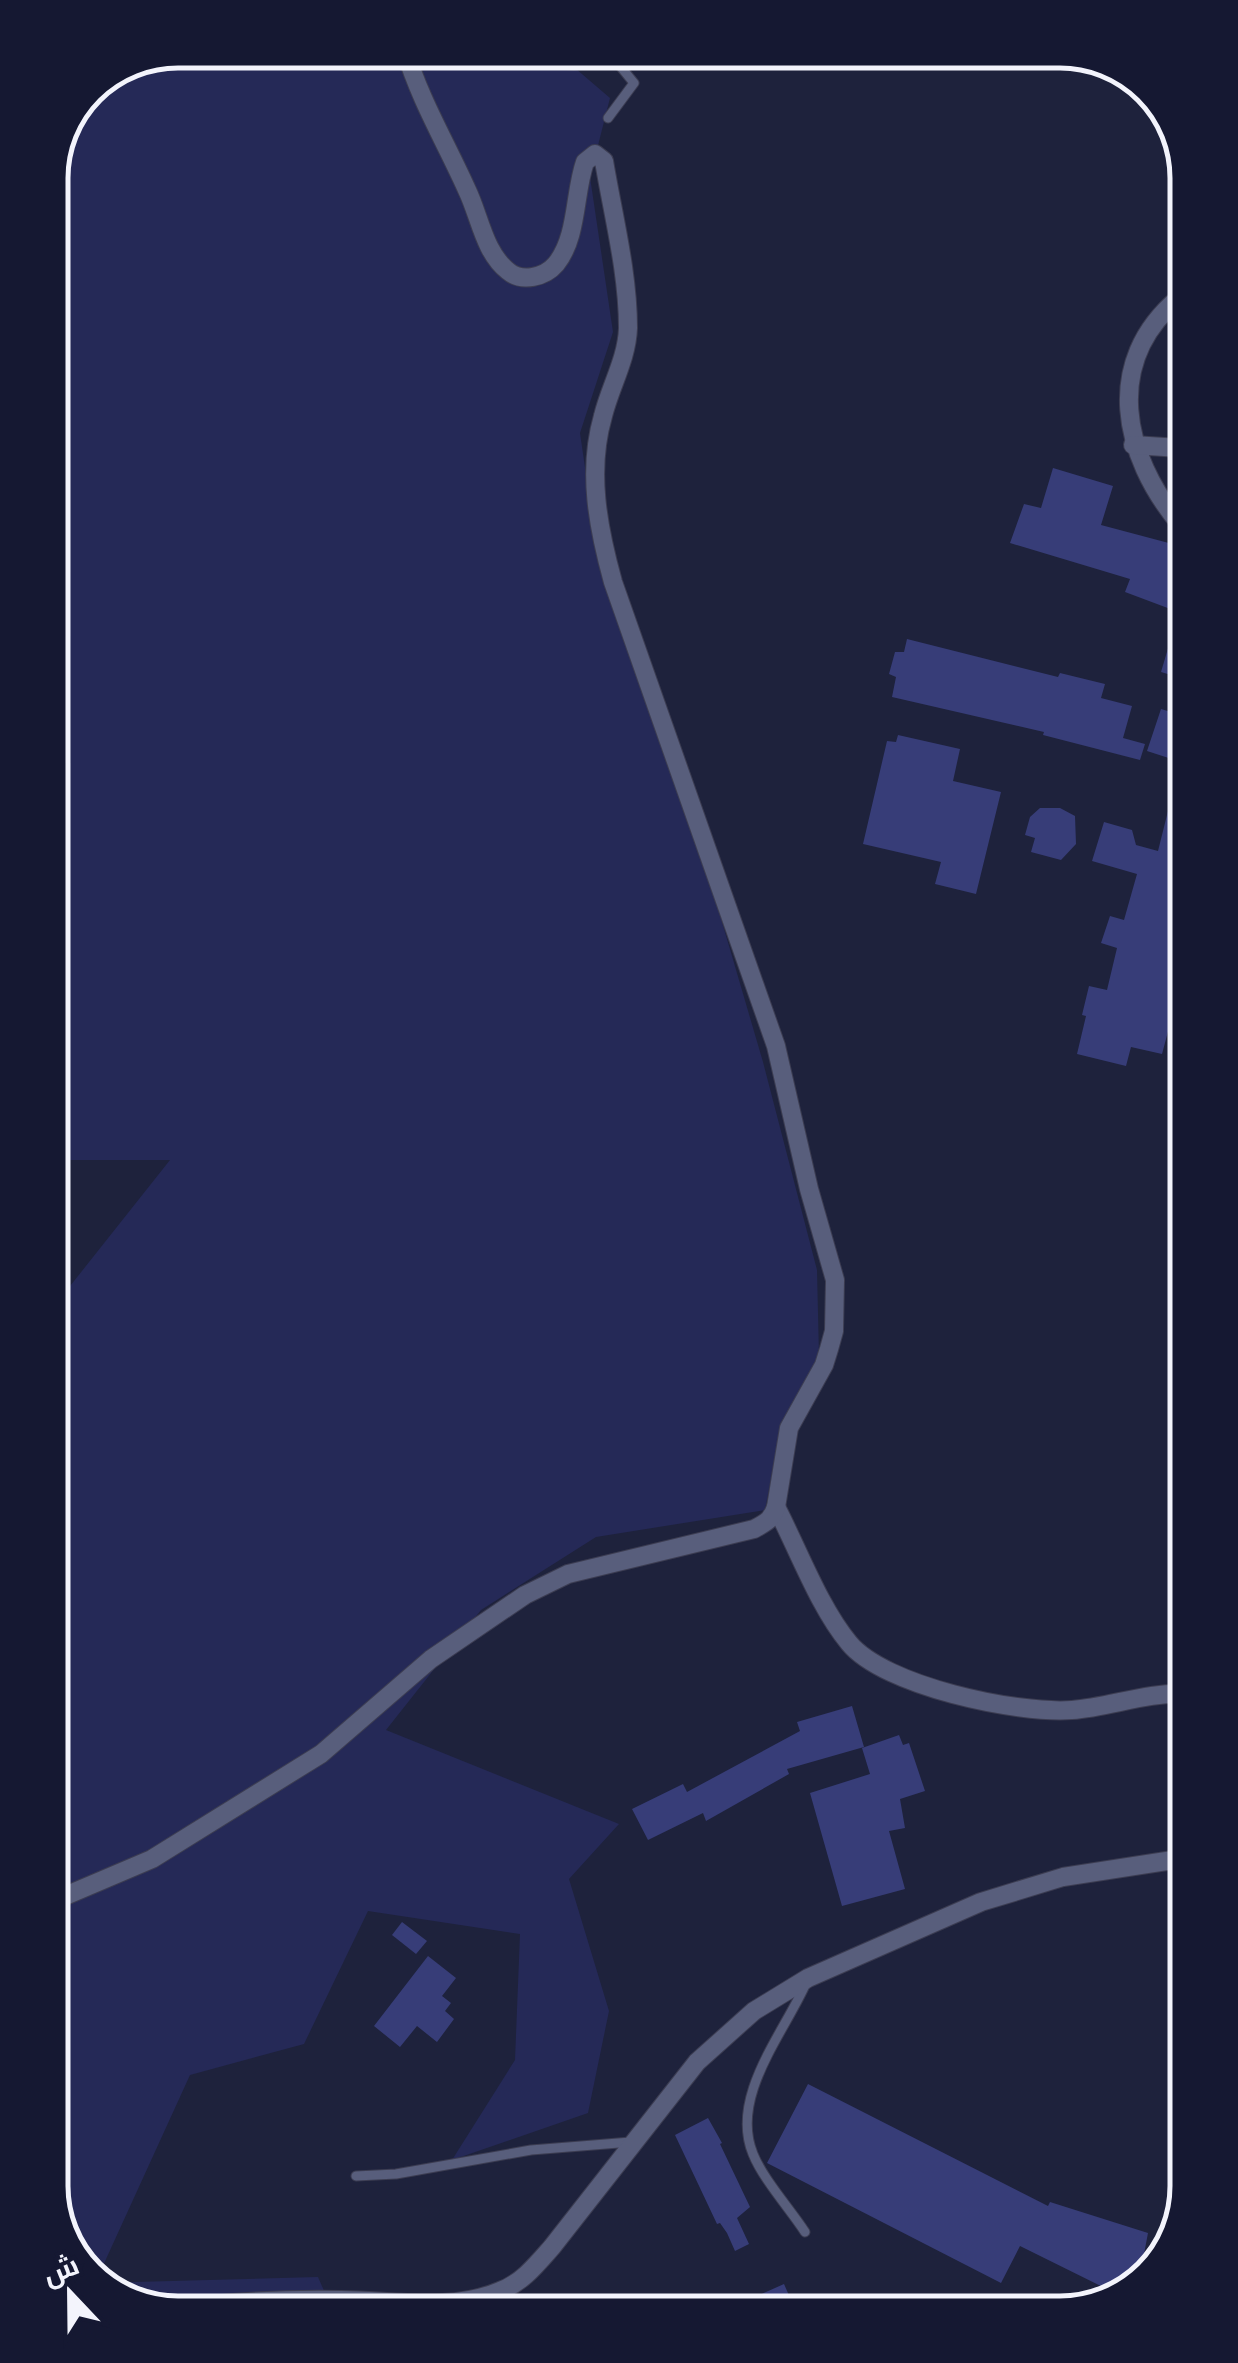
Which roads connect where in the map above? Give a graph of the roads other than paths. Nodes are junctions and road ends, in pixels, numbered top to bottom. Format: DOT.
graph roads {
  1 [pos="412,68"];
  2 [pos="620,68"];
  3 [pos="608,118"];
  4 [pos="1170,308"];
  5 [pos="1133,445"];
  6 [pos="1170,447"];
  7 [pos="1170,511"];
  8 [pos="776,1508"];
  9 [pos="1170,1693"];
  10 [pos="1170,1860"];
  11 [pos="68,1895"];
  12 [pos="808,1978"];
  13 [pos="631,2142"];
  14 [pos="356,2176"];
  15 [pos="805,2232"];
  16 [pos="490,2295"];
  1 -- 8 [label="street"];
  2 -- 3 [label="lane"];
  4 -- 5 [label="street"];
  5 -- 6 [label="street"];
  5 -- 7 [label="street"];
  8 -- 9 [label="street"];
  8 -- 11 [label="street"];
  10 -- 12 [label="street"];
  12 -- 13 [label="street"];
  12 -- 15 [label="lane"];
  13 -- 14 [label="lane"];
  13 -- 16 [label="street"];
}
